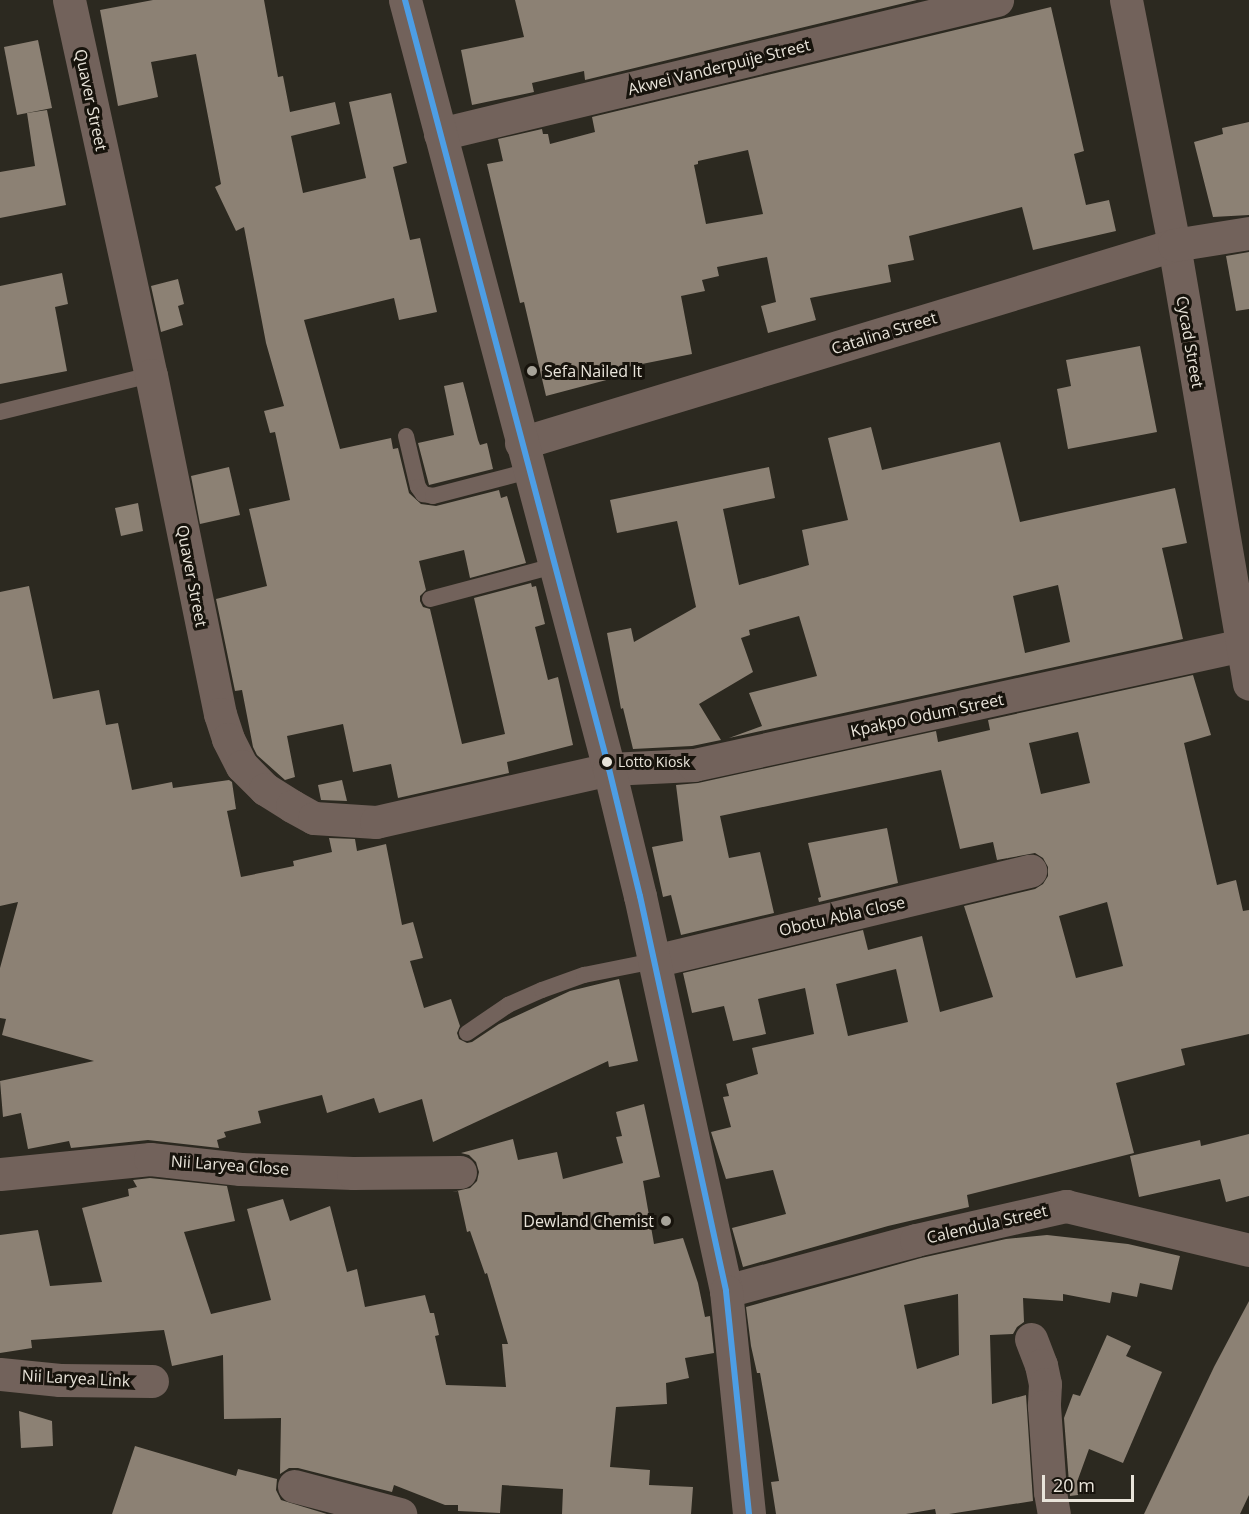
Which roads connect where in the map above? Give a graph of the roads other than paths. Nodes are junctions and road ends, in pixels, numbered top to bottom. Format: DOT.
graph roads {
  1 [pos="69,0"];
  2 [pos="405,0"];
  3 [pos="997,0"];
  4 [pos="1126,0"];
  5 [pos="440,134"];
  6 [pos="1249,232"];
  7 [pos="1174,245"];
  8 [pos="151,375"];
  9 [pos="0,412"];
  10 [pos="406,436"];
  11 [pos="525,457"];
  12 [pos="554,566"];
  13 [pos="430,599"];
  14 [pos="1242,645"];
  15 [pos="1249,684"];
  16 [pos="609,769"];
  17 [pos="1030,871"];
  18 [pos="654,961"];
  19 [pos="467,1033"];
  20 [pos="460,1172"];
  21 [pos="0,1174"];
  22 [pos="1249,1250"];
  23 [pos="726,1291"];
  24 [pos="1031,1339"];
  25 [pos="0,1374"];
  26 [pos="152,1381"];
  27 [pos="294,1486"];
  28 [pos="400,1514"];
  29 [pos="749,1514"];
  30 [pos="1054,1514"];
  1 -- 8 [label="street, Quaver Street"];
  2 -- 5 [label="street"];
  3 -- 5 [label="street, Akwei Vanderpuije Street"];
  4 -- 7 [label="street, Cycad Street"];
  5 -- 11 [label="street"];
  6 -- 7 [label="street, Catalina Street"];
  7 -- 11 [label="street, Catalina Street"];
  7 -- 14 [label="street, Cycad Street"];
  8 -- 9 [label="lane"];
  8 -- 16 [label="street, Quaver Street"];
  10 -- 11 [label="lane"];
  11 -- 12 [label="street"];
  12 -- 13 [label="lane"];
  12 -- 16 [label="street"];
  14 -- 15 [label="street, Cycad Street"];
  14 -- 16 [label="street, Kpakpo Odum Street"];
  16 -- 18 [label="street"];
  17 -- 18 [label="street, Obotu Abla Close"];
  18 -- 19 [label="lane"];
  18 -- 23 [label="street"];
  20 -- 21 [label="street, Nii Laryea Close"];
  22 -- 23 [label="street, Calendula Street"];
  23 -- 29 [label="street"];
  24 -- 30 [label="street"];
  25 -- 26 [label="street, Nii Laryea Link"];
  27 -- 28 [label="street"];
}
